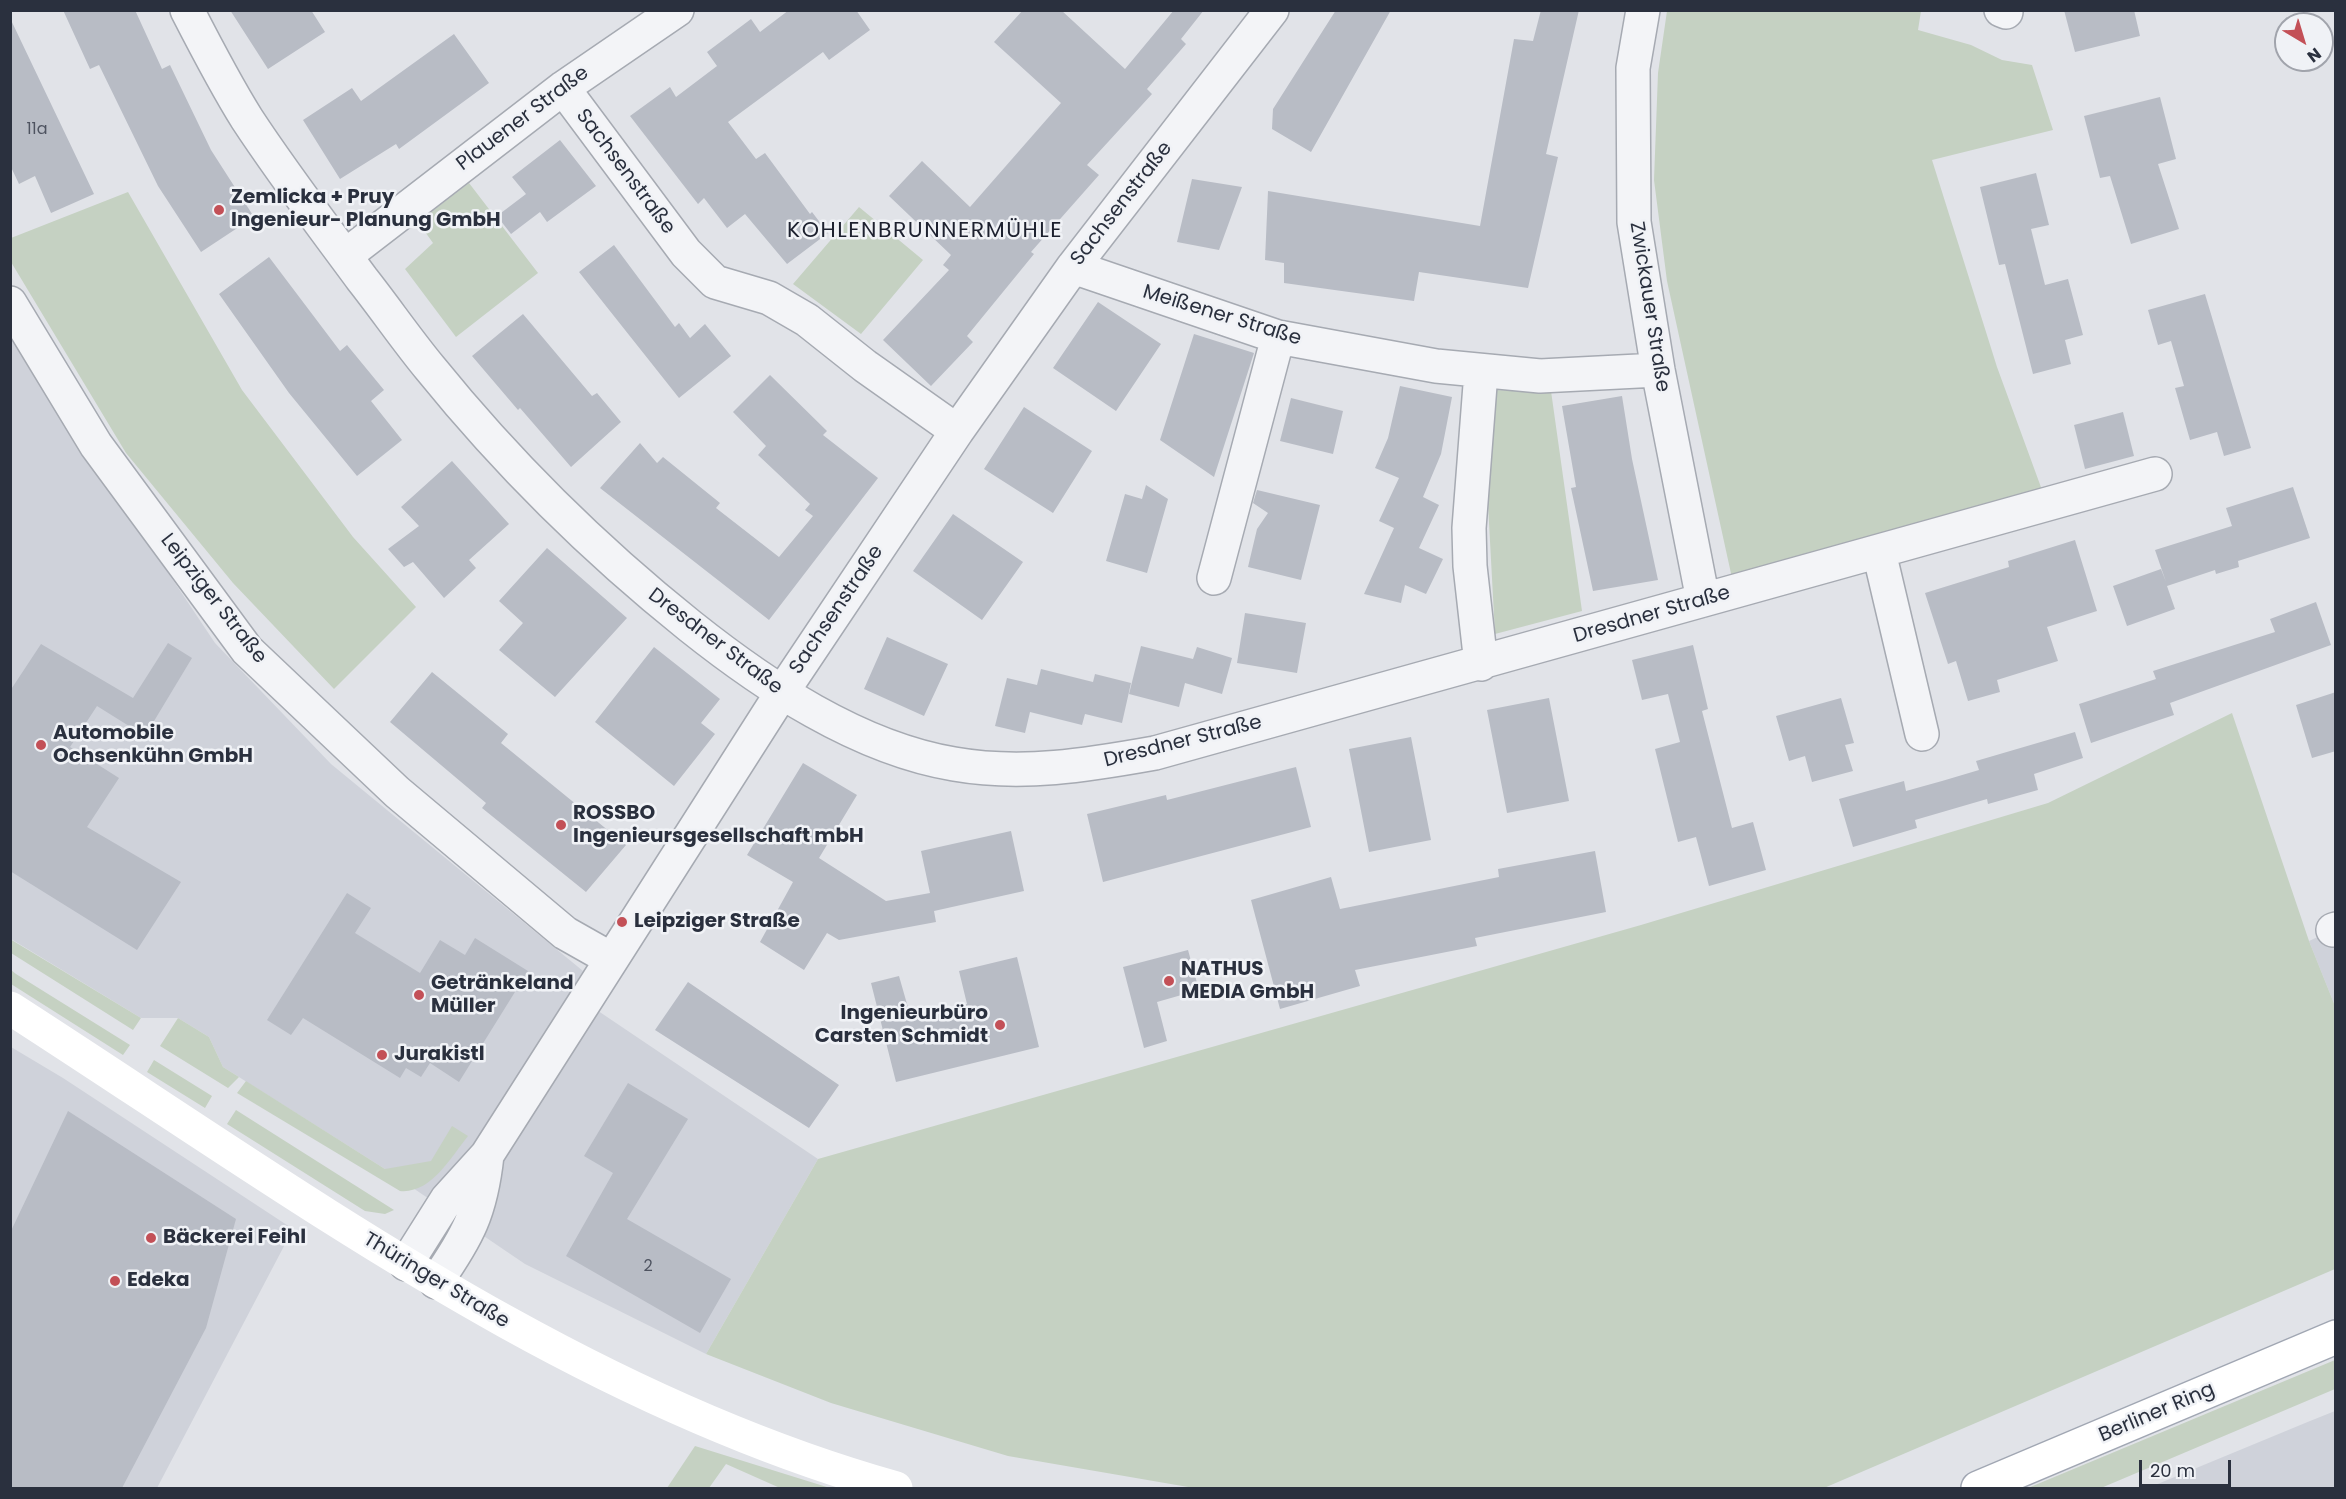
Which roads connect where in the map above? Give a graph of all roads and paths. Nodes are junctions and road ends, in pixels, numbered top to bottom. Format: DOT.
graph roads {
  1 [pos="187,10"];
  2 [pos="677,10"];
  3 [pos="1272,10"];
  4 [pos="1643,10"];
  5 [pos="562,88"];
  6 [pos="345,256"];
  7 [pos="1073,267"];
  8 [pos="10,303"];
  9 [pos="1278,337"];
  10 [pos="1658,370"];
  11 [pos="1481,372"];
  12 [pos="957,431"];
  13 [pos="2156,474"];
  14 [pos="1879,552"];
  15 [pos="1214,578"];
  16 [pos="1703,600"];
  17 [pos="1481,664"];
  18 [pos="782,694"];
  19 [pos="1922,734"];
  20 [pos="611,959"];
  21 [pos="10,1008"];
  22 [pos="487,1155"];
  23 [pos="406,1264"];
  24 [pos="436,1282"];
  25 [pos="2336,1337"];
  26 [pos="896,1488"];
  27 [pos="1978,1488"];
  1 -- 6 [label="street, Dresdner Straße"];
  2 -- 5 [label="street, Plauener Straße"];
  3 -- 7 [label="street, Sachsenstraße"];
  4 -- 10 [label="street, Zwickauer Straße"];
  5 -- 6 [label="street, Plauener Straße"];
  5 -- 12 [label="street, Sachsenstraße"];
  6 -- 18 [label="street, Dresdner Straße"];
  7 -- 9 [label="street, Meißener Straße"];
  7 -- 12 [label="street, Sachsenstraße"];
  8 -- 20 [label="street, Leipziger Straße"];
  9 -- 11 [label="street, Meißener Straße"];
  9 -- 15 [label="street"];
  10 -- 11 [label="street, Meißener Straße"];
  10 -- 16 [label="street, Zwickauer Straße"];
  11 -- 17 [label="street"];
  12 -- 18 [label="street, Sachsenstraße"];
  13 -- 14 [label="street, Dresdner Straße"];
  14 -- 16 [label="street, Dresdner Straße"];
  14 -- 19 [label="street"];
  16 -- 17 [label="street, Dresdner Straße"];
  17 -- 18 [label="street, Dresdner Straße"];
  18 -- 20 [label="street, Sachsenstraße"];
  20 -- 22 [label="street, Sachsenstraße"];
  21 -- 23 [label="street, Thüringer Straße"];
  22 -- 23 [label="street, Sachsenstraße"];
  22 -- 24 [label="street, Sachsenstraße"];
  23 -- 24 [label="street, Thüringer Straße"];
  24 -- 26 [label="street, Thüringer Straße"];
  25 -- 27 [label="street, Berliner Ring"];
}
